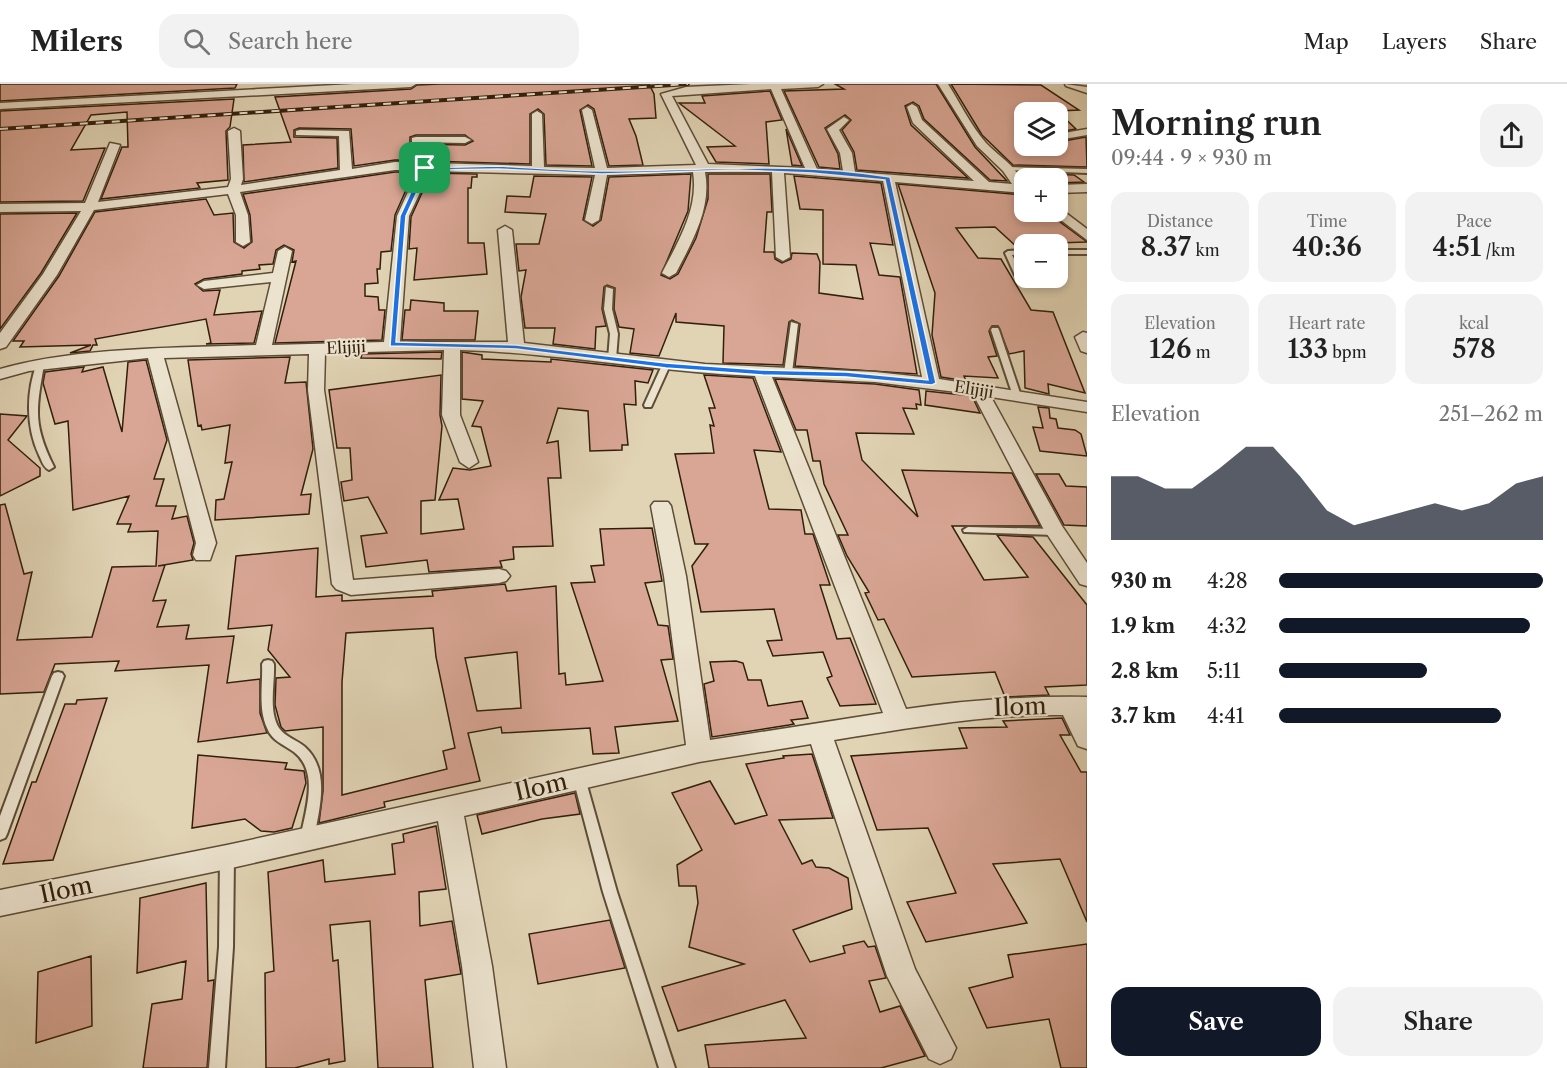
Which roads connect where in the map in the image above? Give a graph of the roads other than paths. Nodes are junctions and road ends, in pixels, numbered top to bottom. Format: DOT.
graph roads {
  1 [pos="202,84"];
  2 [pos="411,84"];
  3 [pos="818,84"];
  4 [pos="943,84"];
  5 [pos="1070,84"];
  6 [pos="775,86"];
  7 [pos="683,87"];
  8 [pos="1087,90"];
  9 [pos="194,96"];
  10 [pos="0,106"];
  11 [pos="912,108"];
  12 [pos="587,110"];
  13 [pos="537,114"];
  14 [pos="844,120"];
  15 [pos="234,131"];
  16 [pos="1087,132"];
  17 [pos="300,133"];
  18 [pos="1068,135"];
  19 [pos="465,140"];
  20 [pos="114,145"];
  21 [pos="418,152"];
  22 [pos="701,168"];
  23 [pos="778,169"];
  24 [pos="1008,169"];
  25 [pos="538,170"];
  26 [pos="812,171"];
  27 [pos="1087,171"];
  28 [pos="602,172"];
  29 [pos="346,173"];
  30 [pos="849,174"];
  31 [pos="1014,177"];
  32 [pos="888,178"];
  33 [pos="986,186"];
  34 [pos="1014,188"];
  35 [pos="1087,188"];
  36 [pos="1068,189"];
  37 [pos="233,190"];
  38 [pos="89,207"];
  39 [pos="0,208"];
  40 [pos="592,220"];
  41 [pos="1068,220"];
  42 [pos="505,230"];
  43 [pos="1087,236"];
  44 [pos="243,242"];
  45 [pos="285,251"];
  46 [pos="1068,252"];
  47 [pos="1087,252"];
  48 [pos="1014,253"];
  49 [pos="783,257"];
  50 [pos="1014,265"];
  51 [pos="669,273"];
  52 [pos="279,277"];
  53 [pos="204,285"];
  54 [pos="609,289"];
  55 [pos="794,324"];
  56 [pos="995,330"];
  57 [pos="0,344"];
  58 [pos="392,344"];
  59 [pos="452,345"];
  60 [pos="516,347"];
  61 [pos="317,348"];
  62 [pos="262,349"];
  63 [pos="155,353"];
  64 [pos="612,359"];
  65 [pos="40,365"];
  66 [pos="666,365"];
  67 [pos="762,373"];
  68 [pos="788,373"];
  69 [pos="0,374"];
  70 [pos="932,383"];
  71 [pos="979,390"];
  72 [pos="1017,396"];
  73 [pos="648,405"];
  74 [pos="1087,407"];
  75 [pos="469,462"];
  76 [pos="50,467"];
  77 [pos="661,506"];
  78 [pos="968,530"];
  79 [pos="1056,532"];
  80 [pos="203,555"];
  81 [pos="499,576"];
  82 [pos="1087,579"];
  83 [pos="268,664"];
  84 [pos="58,676"];
  85 [pos="1079,706"];
  86 [pos="898,720"];
  87 [pos="819,732"];
  88 [pos="1087,739"];
  89 [pos="699,752"];
  90 [pos="579,778"];
  91 [pos="449,807"];
  92 [pos="0,834"];
  93 [pos="307,839"];
  94 [pos="227,857"];
  95 [pos="0,903"];
  96 [pos="940,1048"];
  97 [pos="218,1068"];
  98 [pos="490,1068"];
  99 [pos="667,1068"];
  1 -- 9 [label="street"];
  2 -- 9 [label="street"];
  3 -- 6 [label="street"];
  4 -- 24 [label="street"];
  5 -- 8 [label="street"];
  6 -- 7 [label="street"];
  6 -- 26 [label="street"];
  7 -- 22 [label="street"];
  9 -- 10 [label="street"];
  11 -- 33 [label="street"];
  12 -- 28 [label="street"];
  13 -- 25 [label="street"];
  14 -- 30 [label="street"];
  15 -- 37 [label="street"];
  16 -- 18 [label="street"];
  17 -- 29 [label="street"];
  19 -- 21 [label="street"];
  20 -- 38 [label="street"];
  21 -- 25 [label="street"];
  21 -- 29 [label="street"];
  21 -- 58 [label="street"];
  22 -- 23 [label="street"];
  22 -- 28 [label="street"];
  22 -- 51 [label="street"];
  23 -- 26 [label="street"];
  23 -- 49 [label="street"];
  24 -- 27 [label="lane"];
  24 -- 31 [label="street"];
  25 -- 28 [label="street"];
  26 -- 30 [label="street"];
  28 -- 40 [label="street"];
  29 -- 37 [label="street"];
  30 -- 32 [label="street"];
  32 -- 33 [label="street"];
  32 -- 70 [label="street"];
  33 -- 34 [label="street"];
  35 -- 36 [label="street"];
  37 -- 38 [label="street"];
  37 -- 44 [label="street"];
  38 -- 39 [label="street"];
  38 -- 57 [label="street"];
  41 -- 43 [label="street"];
  42 -- 60 [label="street"];
  45 -- 52 [label="street"];
  46 -- 47 [label="lane"];
  48 -- 50 [label="lane"];
  52 -- 53 [label="street"];
  52 -- 62 [label="street"];
  54 -- 64 [label="lane"];
  55 -- 68 [label="lane"];
  56 -- 72 [label="lane"];
  58 -- 59 [label="street, Elijiji"];
  58 -- 61 [label="street, Elijiji"];
  59 -- 60 [label="street, Elijiji"];
  59 -- 75 [label="street"];
  60 -- 64 [label="street, Elijiji"];
  61 -- 62 [label="street, Elijiji"];
  61 -- 81 [label="street"];
  62 -- 63 [label="street, Elijiji"];
  63 -- 65 [label="street, Elijiji"];
  63 -- 80 [label="street"];
  64 -- 66 [label="street, Elijiji"];
  65 -- 69 [label="street, Elijiji"];
  65 -- 76 [label="lane"];
  66 -- 67 [label="street, Elijiji"];
  66 -- 73 [label="lane"];
  67 -- 68 [label="street, Elijiji"];
  67 -- 86 [label="street"];
  68 -- 70 [label="street, Elijiji"];
  70 -- 71 [label="street, Elijiji"];
  71 -- 72 [label="street, Elijiji"];
  71 -- 79 [label="street"];
  72 -- 74 [label="street, Elijiji"];
  77 -- 89 [label="street"];
  78 -- 79 [label="lane"];
  79 -- 82 [label="street"];
  83 -- 93 [label="lane"];
  84 -- 92 [label="lane"];
  85 -- 86 [label="street, Ilom"];
  85 -- 88 [label="street"];
  86 -- 87 [label="street, Ilom"];
  87 -- 89 [label="street, Ilom"];
  87 -- 96 [label="street"];
  89 -- 90 [label="street, Ilom"];
  90 -- 91 [label="street, Ilom"];
  90 -- 99 [label="lane"];
  91 -- 93 [label="street, Ilom"];
  91 -- 98 [label="street"];
  93 -- 94 [label="street, Ilom"];
  94 -- 95 [label="street, Ilom"];
  94 -- 97 [label="lane"];
}
